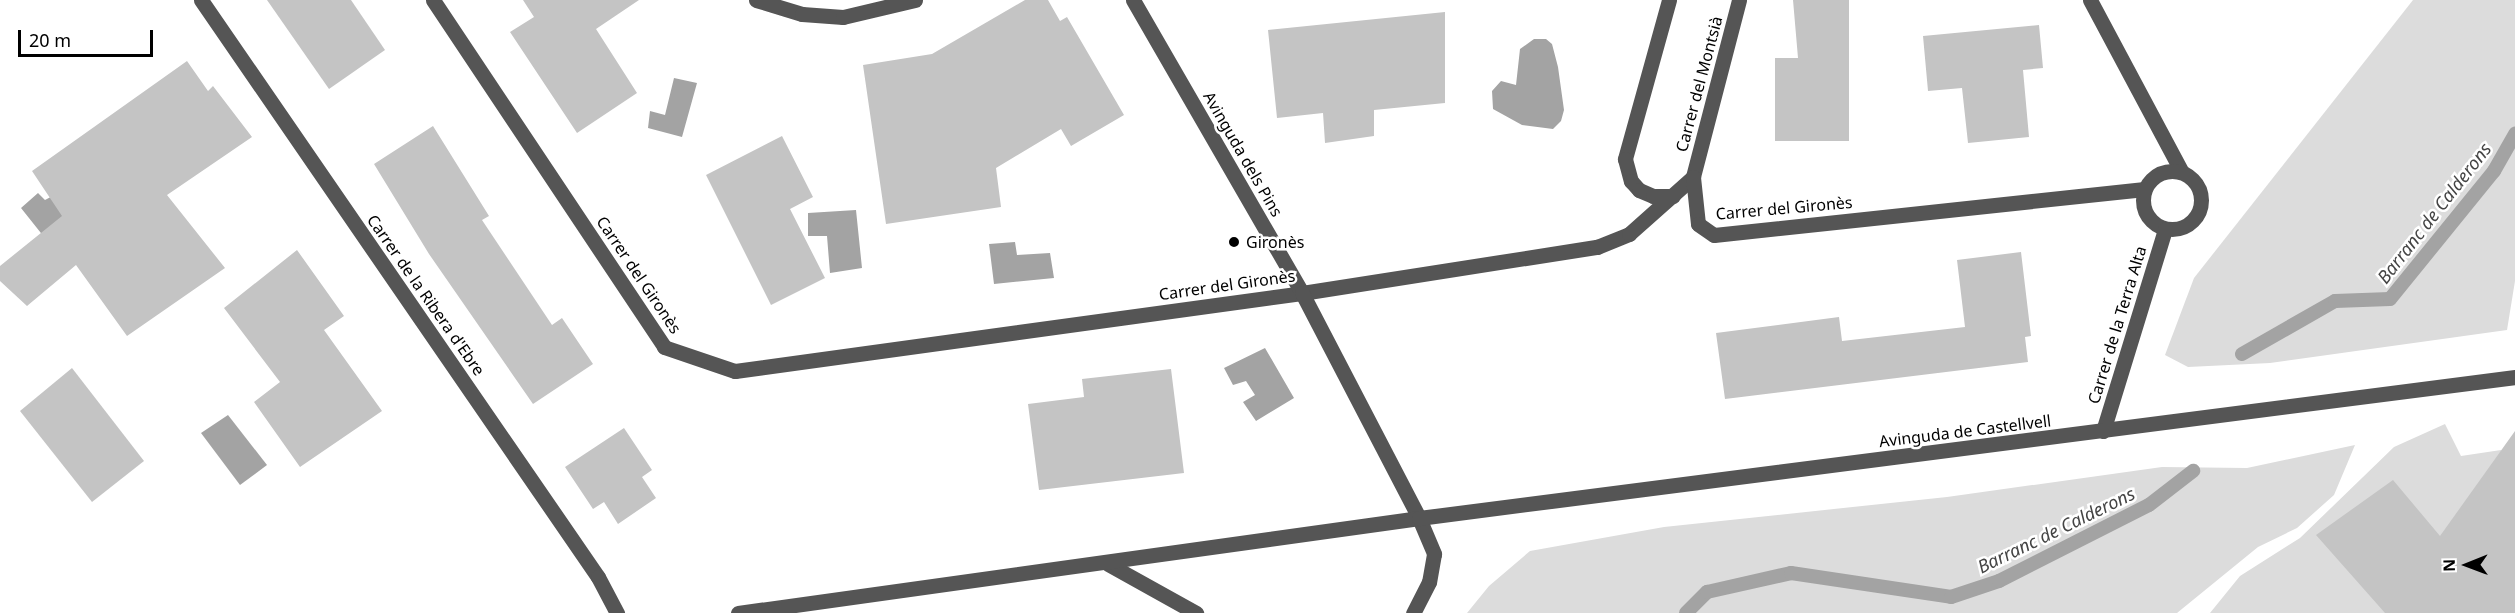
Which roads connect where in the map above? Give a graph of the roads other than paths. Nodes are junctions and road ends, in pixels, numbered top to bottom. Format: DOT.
graph roads {
  1 [pos="201,0"];
  2 [pos="433,0"];
  3 [pos="756,0"];
  4 [pos="915,0"];
  5 [pos="1133,0"];
  6 [pos="1669,0"];
  7 [pos="1739,0"];
  8 [pos="2090,0"];
  9 [pos="2182,172"];
  10 [pos="1693,177"];
  11 [pos="2145,189"];
  12 [pos="1673,196"];
  13 [pos="2165,229"];
  14 [pos="1302,293"];
  15 [pos="2515,376"];
  16 [pos="2103,431"];
  17 [pos="1419,518"];
  18 [pos="1108,564"];
  19 [pos="617,613"];
  20 [pos="738,613"];
  21 [pos="1196,613"];
  22 [pos="1413,613"];
  1 -- 19 [label="street, Carrer de la Ribera d'Ebre"];
  2 -- 14 [label="street, Carrer del Gironès"];
  3 -- 4 [label="street"];
  5 -- 14 [label="street, Avinguda dels Pins"];
  6 -- 12 [label="street"];
  7 -- 10 [label="street, Carrer del Montsià"];
  8 -- 9 [label="street"];
  9 -- 11 [label="street"];
  9 -- 13 [label="street"];
  10 -- 11 [label="street, Carrer del Gironès"];
  10 -- 12 [label="street, Carrer del Gironès"];
  11 -- 13 [label="street"];
  12 -- 14 [label="street, Carrer del Gironès"];
  13 -- 16 [label="street, Carrer de la Terra Alta"];
  14 -- 17 [label="street, Avinguda dels Pins"];
  15 -- 16 [label="street, Avinguda de Castellvell"];
  16 -- 17 [label="street, Avinguda de Castellvell"];
  17 -- 18 [label="street, Avinguda de Castellvell"];
  17 -- 22 [label="street, Avinguda dels Pins"];
  18 -- 20 [label="street, Avinguda de Castellvell"];
  18 -- 21 [label="street"];
}
